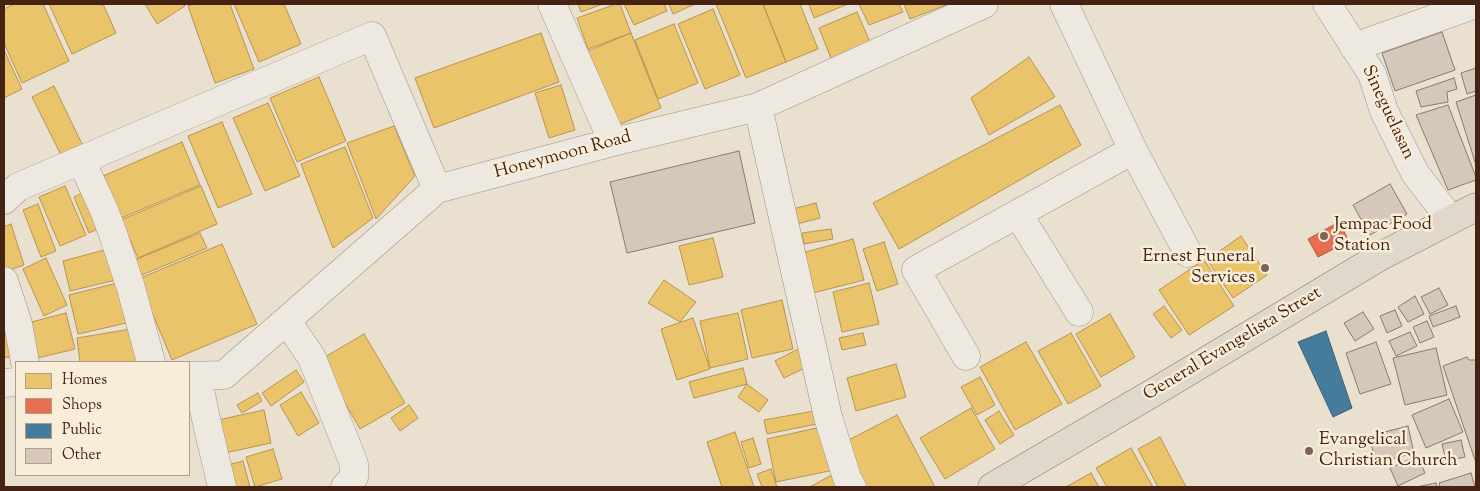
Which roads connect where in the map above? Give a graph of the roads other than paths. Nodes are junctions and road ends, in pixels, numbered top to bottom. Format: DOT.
graph roads {
  1 [pos="552,4"];
  2 [pos="984,4"];
  3 [pos="1064,4"];
  4 [pos="1327,4"];
  5 [pos="1476,4"];
  6 [pos="1354,47"];
  7 [pos="758,107"];
  8 [pos="612,142"];
  9 [pos="1132,150"];
  10 [pos="82,160"];
  11 [pos="437,189"];
  12 [pos="4,200"];
  13 [pos="1476,207"];
  14 [pos="1018,214"];
  15 [pos="1451,220"];
  16 [pos="1188,253"];
  17 [pos="4,281"];
  18 [pos="1079,312"];
  19 [pos="287,320"];
  20 [pos="966,356"];
  21 [pos="25,361"];
  22 [pos="151,361"];
  23 [pos="193,376"];
  24 [pos="222,487"];
  25 [pos="345,487"];
  26 [pos="852,487"];
  27 [pos="992,487"];
  1 -- 8 [label="street"];
  2 -- 7 [label="street, Honeymoon Road"];
  3 -- 9 [label="street"];
  4 -- 6 [label="street, Sineguelasan"];
  5 -- 6 [label="street"];
  6 -- 15 [label="street, Sineguelasan"];
  7 -- 8 [label="street, Honeymoon Road"];
  7 -- 26 [label="street"];
  8 -- 11 [label="street, Honeymoon Road"];
  9 -- 14 [label="street"];
  9 -- 16 [label="street"];
  10 -- 11 [label="street"];
  10 -- 12 [label="street"];
  10 -- 22 [label="street"];
  11 -- 19 [label="street, Honeymoon Road"];
  13 -- 15 [label="main road, General Evangelista Street"];
  14 -- 18 [label="street"];
  14 -- 20 [label="street"];
  15 -- 27 [label="main road, General Evangelista Street"];
  17 -- 21 [label="street"];
  19 -- 23 [label="street, Honeymoon Road"];
  19 -- 25 [label="street"];
  23 -- 24 [label="street"];
}
